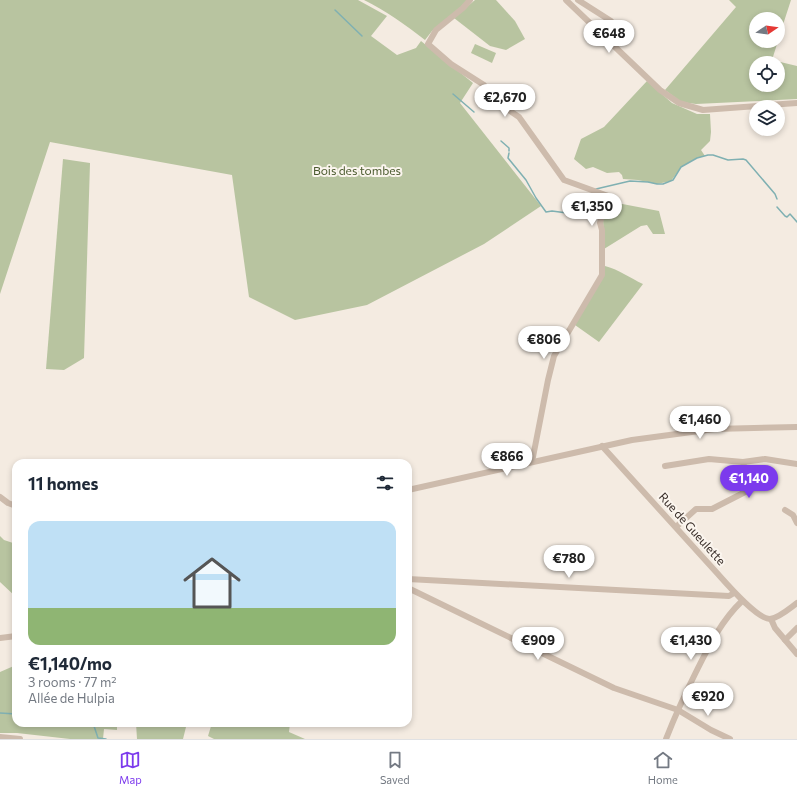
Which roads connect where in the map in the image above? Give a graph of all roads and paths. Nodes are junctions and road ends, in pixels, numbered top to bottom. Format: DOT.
graph roads {
  1 [pos="470,0"];
  2 [pos="566,0"];
  3 [pos="578,0"];
  4 [pos="606,38"];
  5 [pos="797,103"];
  6 [pos="797,427"];
  7 [pos="602,446"];
  8 [pos="532,462"];
  9 [pos="743,462"];
  10 [pos="797,464"];
  11 [pos="665,466"];
  12 [pos="766,483"];
  13 [pos="751,488"];
  14 [pos="412,489"];
  15 [pos="0,498"];
  16 [pos="12,504"];
  17 [pos="785,510"];
  18 [pos="797,523"];
  19 [pos="676,527"];
  20 [pos="412,579"];
  21 [pos="412,590"];
  22 [pos="734,593"];
  23 [pos="742,601"];
  24 [pos="797,603"];
  25 [pos="771,619"];
  26 [pos="797,628"];
  27 [pos="12,636"];
  28 [pos="0,638"];
  29 [pos="785,640"];
  30 [pos="797,654"];
  31 [pos="678,710"];
  32 [pos="0,737"];
  33 [pos="20,739"];
  34 [pos="666,739"];
  35 [pos="730,739"];
  1 -- 8 [label="street"];
  2 -- 4 [label="street"];
  3 -- 4 [label="street"];
  4 -- 5 [label="street"];
  6 -- 7 [label="street"];
  7 -- 8 [label="street"];
  7 -- 19 [label="street, Rue de Gueulette"];
  8 -- 14 [label="street"];
  9 -- 10 [label="street"];
  9 -- 11 [label="street"];
  9 -- 13 [label="street"];
  12 -- 13 [label="street"];
  13 -- 19 [label="street"];
  15 -- 16 [label="street"];
  17 -- 18 [label="street"];
  19 -- 22 [label="street, Rue de Gueulette"];
  20 -- 22 [label="street"];
  21 -- 31 [label="street"];
  22 -- 23 [label="street, Rue de Gueulette"];
  23 -- 25 [label="street, Rue de Gueulette"];
  23 -- 31 [label="street"];
  24 -- 25 [label="street"];
  25 -- 29 [label="street"];
  26 -- 29 [label="street"];
  27 -- 28 [label="street"];
  29 -- 30 [label="street"];
  31 -- 34 [label="street"];
  31 -- 35 [label="street"];
  32 -- 33 [label="street"];
}
